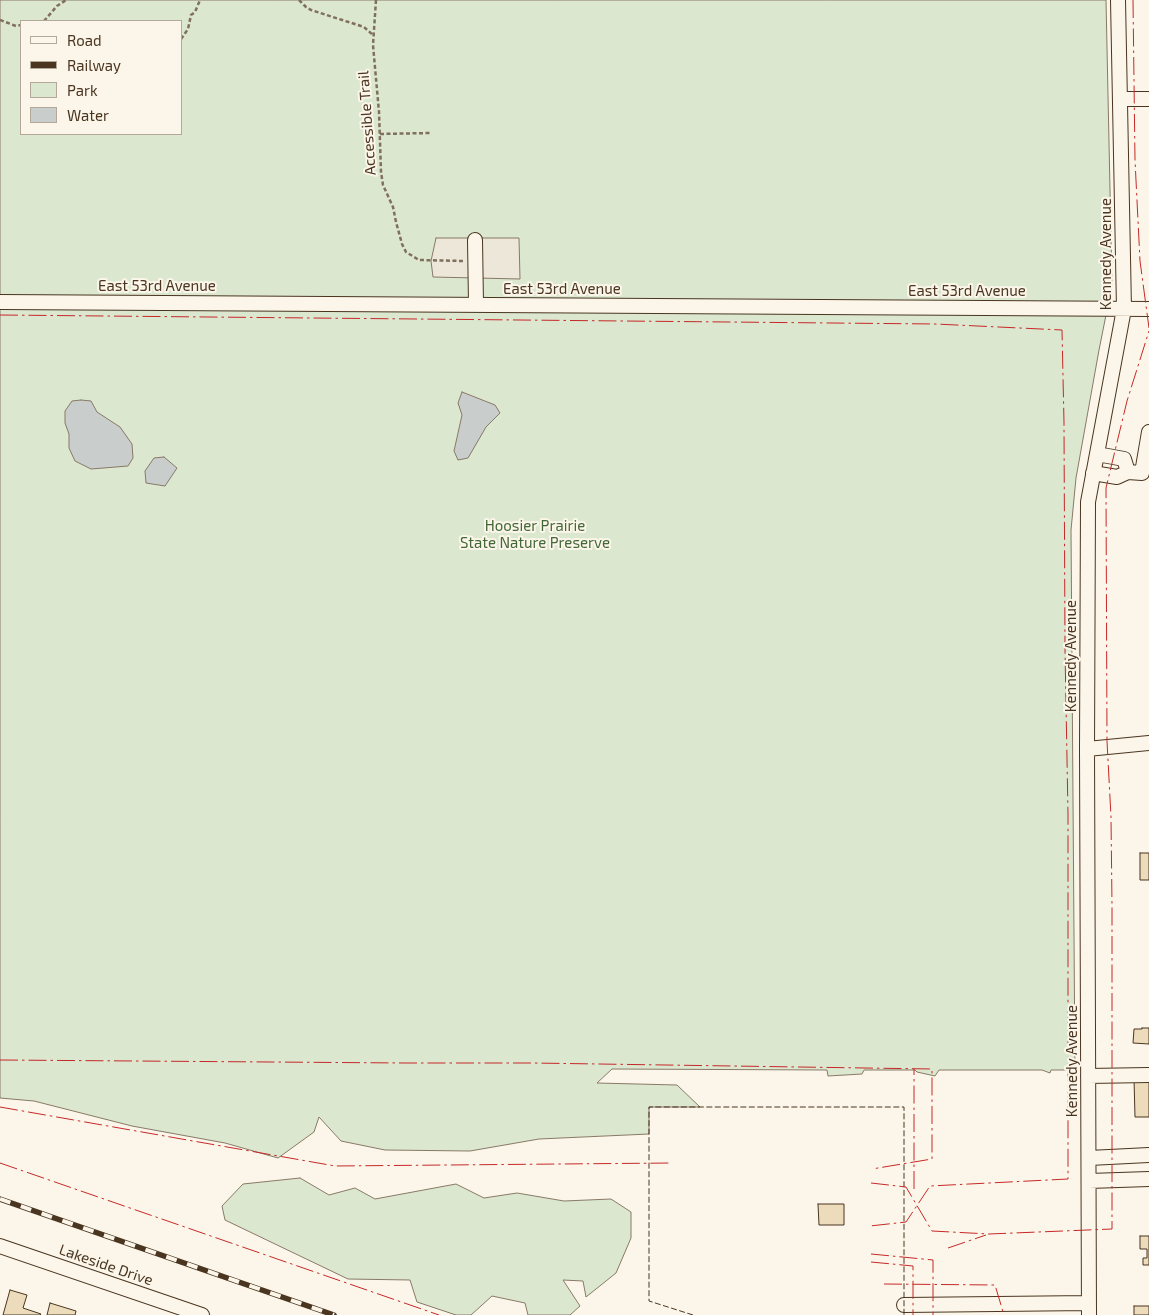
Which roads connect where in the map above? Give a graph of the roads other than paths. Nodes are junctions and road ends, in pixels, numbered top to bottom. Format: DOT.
graph roads {
  1 [pos="1118,0"];
  2 [pos="1120,99"];
  3 [pos="1149,99"];
  4 [pos="475,240"];
  5 [pos="0,302"];
  6 [pos="476,304"];
  7 [pos="1124,309"];
  8 [pos="1149,309"];
  9 [pos="1149,432"];
  10 [pos="1097,454"];
  11 [pos="1147,455"];
  12 [pos="1128,472"];
  13 [pos="1093,473"];
  14 [pos="1149,743"];
  15 [pos="1087,749"];
  16 [pos="1149,1075"];
  17 [pos="1088,1076"];
  18 [pos="1149,1155"];
  19 [pos="1089,1158"];
  20 [pos="1149,1179"];
  21 [pos="1089,1181"];
  22 [pos="0,1246"];
  23 [pos="904,1304"];
  24 [pos="1089,1309"];
  25 [pos="202,1315"];
  1 -- 2 [label="street, Kennedy Avenue"];
  2 -- 3 [label="street"];
  2 -- 7 [label="street, Kennedy Avenue"];
  4 -- 6 [label="street"];
  5 -- 6 [label="street, East 53rd Avenue"];
  6 -- 7 [label="street, East 53rd Avenue"];
  7 -- 8 [label="street, East 53rd Avenue"];
  7 -- 10 [label="street, Kennedy Avenue"];
  9 -- 11 [label="street"];
  10 -- 12 [label="street"];
  10 -- 13 [label="street, Kennedy Avenue"];
  11 -- 12 [label="street"];
  12 -- 13 [label="street"];
  13 -- 15 [label="street, Kennedy Avenue"];
  14 -- 15 [label="street"];
  15 -- 17 [label="street, Kennedy Avenue"];
  16 -- 17 [label="street"];
  17 -- 19 [label="street, Kennedy Avenue"];
  18 -- 19 [label="street"];
  19 -- 21 [label="street, Kennedy Avenue"];
  20 -- 21 [label="street"];
  21 -- 24 [label="street, Kennedy Avenue"];
  22 -- 25 [label="street, Lakeside Drive"];
  23 -- 24 [label="street"];
}
